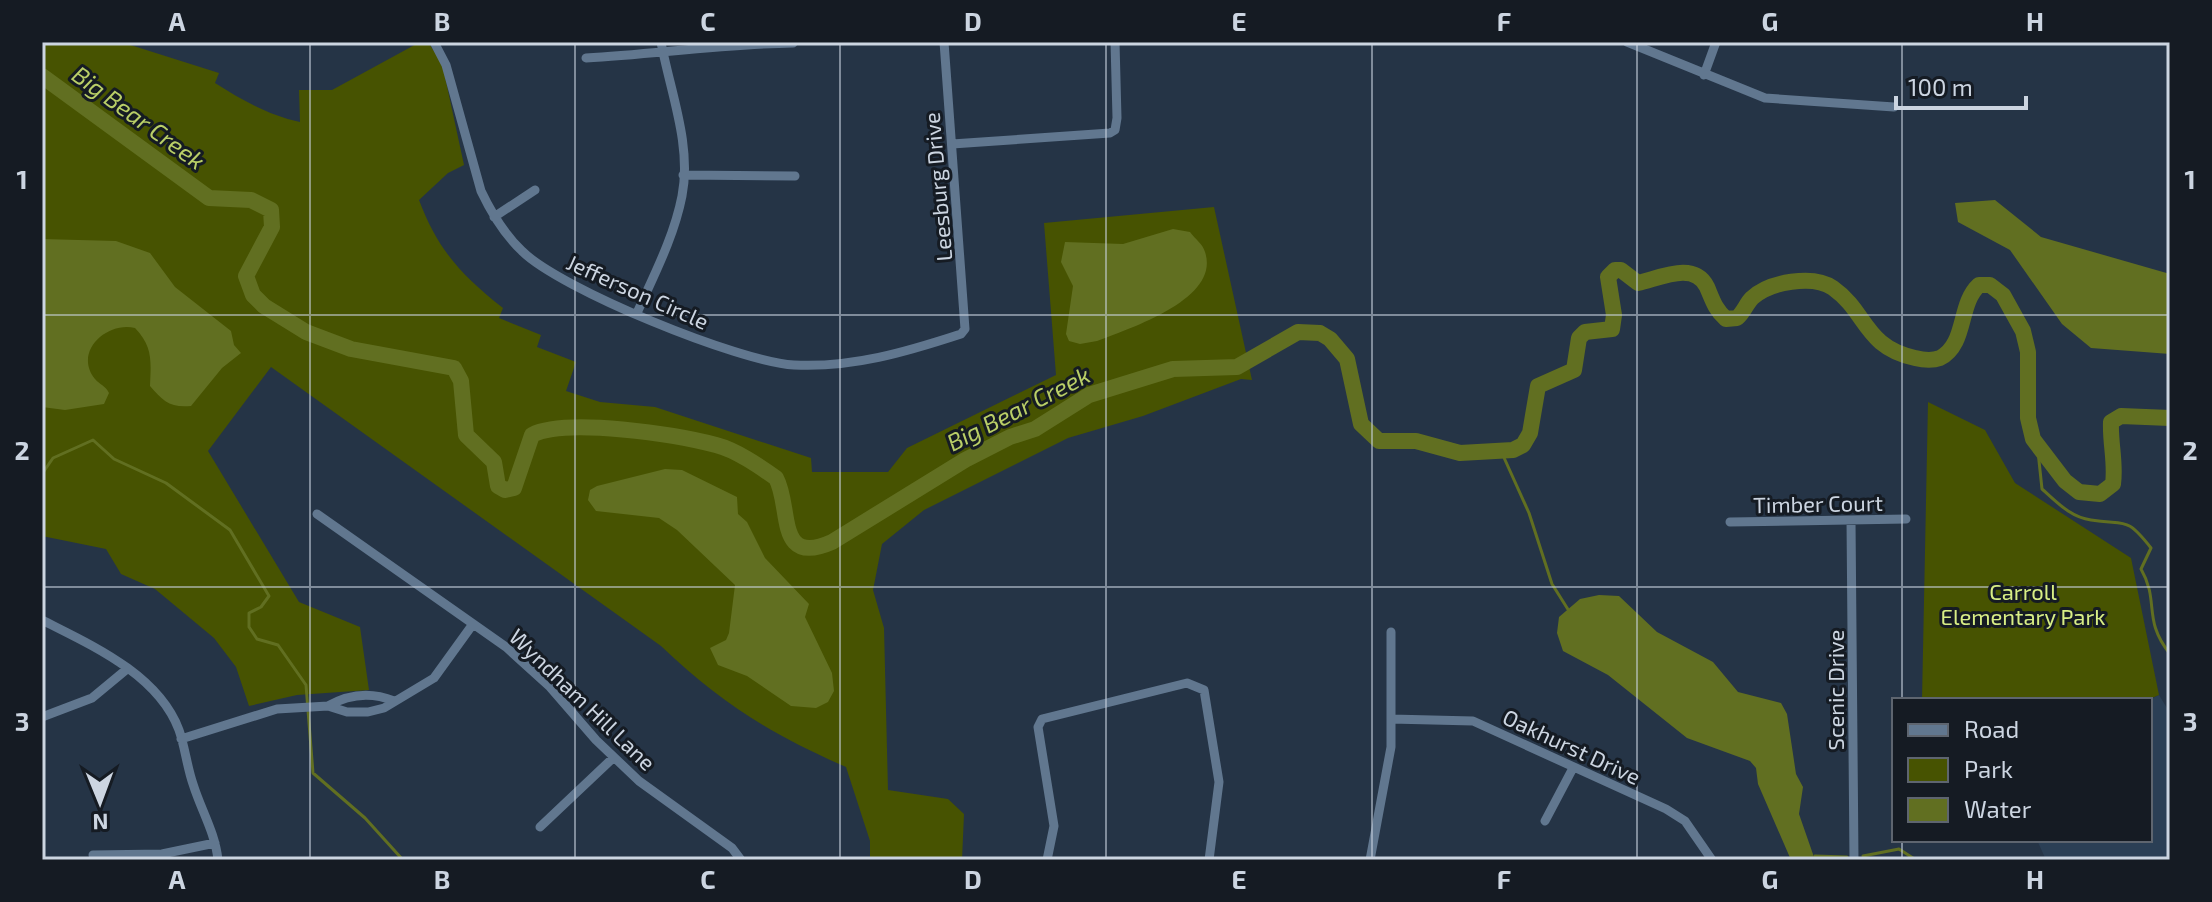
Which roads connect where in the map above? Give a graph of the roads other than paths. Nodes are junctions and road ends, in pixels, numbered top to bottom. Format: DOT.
graph roads {
  1 [pos="434,42"];
  2 [pos="944,42"];
  3 [pos="1115,42"];
  4 [pos="1627,42"];
  5 [pos="1716,42"];
  6 [pos="793,43"];
  7 [pos="662,47"];
  8 [pos="586,58"];
  9 [pos="1704,75"];
  10 [pos="1894,107"];
  11 [pos="952,144"];
  12 [pos="683,175"];
  13 [pos="795,176"];
  14 [pos="535,190"];
  15 [pos="494,217"];
  16 [pos="637,313"];
  17 [pos="965,329"];
  18 [pos="317,514"];
  19 [pos="1906,519"];
  20 [pos="1851,520"];
  21 [pos="1730,522"];
  22 [pos="42,620"];
  23 [pos="473,624"];
  24 [pos="1391,632"];
  25 [pos="127,669"];
  26 [pos="394,701"];
  27 [pos="328,706"];
  28 [pos="42,717"];
  29 [pos="1391,719"];
  30 [pos="181,739"];
  31 [pos="613,758"];
  32 [pos="1573,768"];
  33 [pos="1545,821"];
  34 [pos="540,827"];
  35 [pos="215,843"];
  36 [pos="93,855"];
  37 [pos="218,860"];
  38 [pos="741,860"];
  39 [pos="1047,860"];
  40 [pos="1209,860"];
  41 [pos="1370,860"];
  42 [pos="1712,860"];
  43 [pos="1854,860"];
  1 -- 15 [label="street, Jefferson Circle"];
  2 -- 11 [label="street, Leesburg Drive"];
  3 -- 11 [label="street"];
  4 -- 9 [label="street"];
  5 -- 9 [label="street"];
  6 -- 7 [label="street"];
  7 -- 8 [label="street"];
  7 -- 12 [label="street"];
  9 -- 10 [label="street"];
  11 -- 17 [label="street, Leesburg Drive"];
  12 -- 13 [label="street"];
  12 -- 16 [label="street"];
  14 -- 15 [label="street"];
  15 -- 16 [label="street, Jefferson Circle"];
  16 -- 17 [label="street, Jefferson Circle"];
  18 -- 23 [label="street, Wyndham Hill Lane"];
  19 -- 20 [label="street, Timber Court"];
  20 -- 21 [label="street, Timber Court"];
  20 -- 43 [label="street, Scenic Drive"];
  22 -- 25 [label="street"];
  23 -- 26 [label="street"];
  23 -- 31 [label="street, Wyndham Hill Lane"];
  24 -- 29 [label="street"];
  25 -- 28 [label="street"];
  25 -- 30 [label="street"];
  26 -- 27 [label="street"];
  26 -- 27 [label="street"];
  27 -- 30 [label="street"];
  29 -- 32 [label="street, Oakhurst Drive"];
  29 -- 41 [label="street"];
  30 -- 35 [label="street"];
  31 -- 34 [label="street"];
  31 -- 38 [label="street, Wyndham Hill Lane"];
  32 -- 33 [label="street"];
  32 -- 42 [label="street, Oakhurst Drive"];
  35 -- 36 [label="street"];
  35 -- 37 [label="street"];
  39 -- 40 [label="street"];
}
